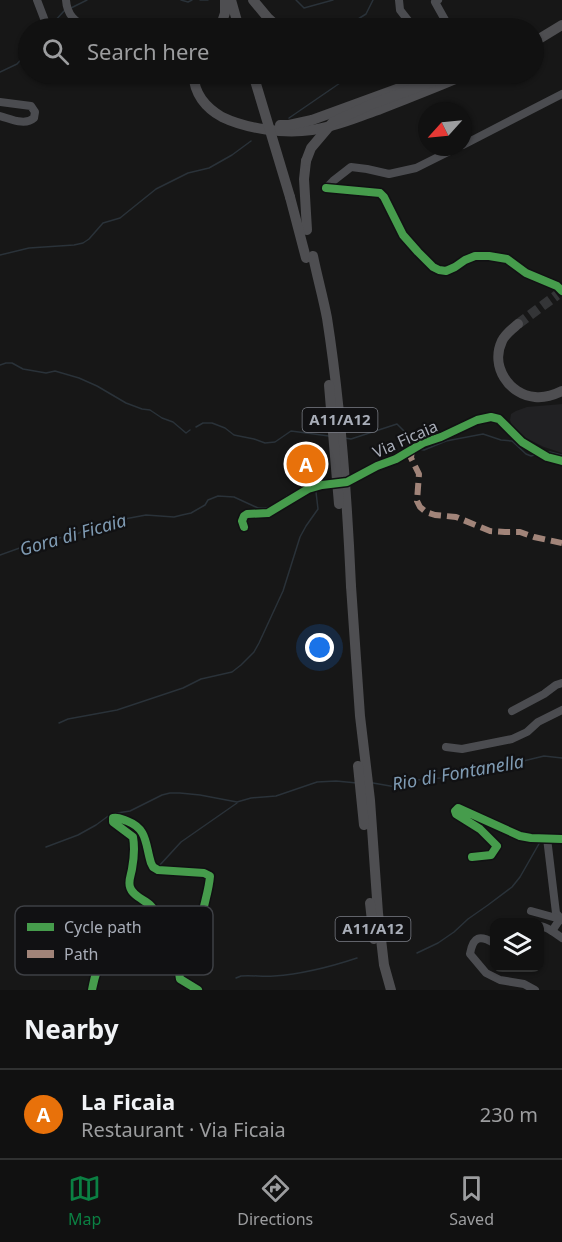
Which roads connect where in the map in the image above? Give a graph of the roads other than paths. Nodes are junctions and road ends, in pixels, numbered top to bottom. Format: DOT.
graph roads {
  1 [pos="37,0"];
  2 [pos="253,0"];
  3 [pos="399,0"];
  4 [pos="438,0"];
  5 [pos="233,2"];
  6 [pos="44,18"];
  7 [pos="223,18"];
  8 [pos="237,18"];
  9 [pos="241,18"];
  10 [pos="268,18"];
  11 [pos="406,18"];
  12 [pos="444,18"];
  13 [pos="562,25"];
  14 [pos="544,30"];
  15 [pos="544,36"];
  16 [pos="195,84"];
  17 [pos="254,84"];
  18 [pos="263,84"];
  19 [pos="404,84"];
  20 [pos="426,84"];
  21 [pos="442,84"];
  22 [pos="562,94"];
  23 [pos="0,102"];
  24 [pos="0,116"];
  25 [pos="250,125"];
  26 [pos="472,139"];
  27 [pos="440,156"];
  28 [pos="293,196"];
  29 [pos="307,230"];
  30 [pos="309,257"];
  31 [pos="560,291"];
  32 [pos="518,324"];
  33 [pos="562,391"];
  34 [pos="414,435"];
  35 [pos="418,446"];
  36 [pos="562,460"];
  37 [pos="353,480"];
  38 [pos="332,484"];
  39 [pos="244,527"];
  40 [pos="562,683"];
  41 [pos="562,710"];
  42 [pos="513,711"];
  43 [pos="356,716"];
  44 [pos="446,747"];
  45 [pos="548,838"];
  46 [pos="562,838"];
  47 [pos="472,857"];
  48 [pos="151,906"];
  49 [pos="204,906"];
  50 [pos="531,911"];
  51 [pos="561,920"];
  52 [pos="544,927"];
  53 [pos="552,931"];
  54 [pos="562,938"];
  55 [pos="490,940"];
  56 [pos="96,975"];
  57 [pos="179,975"];
  58 [pos="92,990"];
  59 [pos="198,990"];
  60 [pos="384,990"];
  61 [pos="391,990"];
  62 [pos="535,990"];
  1 -- 6 [label="street"];
  2 -- 10 [label="highway"];
  3 -- 11 [label="street"];
  4 -- 12 [label="street"];
  5 -- 7 [label="highway"];
  5 -- 8 [label="highway"];
  5 -- 9 [label="highway"];
  13 -- 14 [label="highway"];
  13 -- 15 [label="highway"];
  16 -- 25 [label="highway"];
  17 -- 28 [label="highway, A11/A12, bridge"];
  18 -- 28 [label="highway, A11/A12"];
  19 -- 25 [label="highway"];
  20 -- 29 [label="highway, bridge"];
  21 -- 25 [label="highway"];
  22 -- 26 [label="street"];
  23 -- 24 [label="street"];
  27 -- 31 [label="street"];
  28 -- 29 [label="highway, A11/A12"];
  28 -- 30 [label="highway, A11/A12"];
  29 -- 30 [label="highway, A11/A12"];
  30 -- 43 [label="highway, A11/A12, bridge"];
  32 -- 33 [label="highway"];
  34 -- 35 [label="street"];
  35 -- 36 [label="street, Via Ficaia"];
  35 -- 37 [label="street, Via Ficaia"];
  38 -- 39 [label="street"];
  40 -- 42 [label="street"];
  41 -- 44 [label="street"];
  43 -- 60 [label="highway, A11/A12"];
  43 -- 61 [label="highway, A11/A12"];
  45 -- 46 [label="street"];
  45 -- 47 [label="street"];
  45 -- 51 [label="street"];
  48 -- 49 [label="street"];
  50 -- 51 [label="street"];
  51 -- 53 [label="street"];
  52 -- 53 [label="street"];
  53 -- 54 [label="street"];
  55 -- 62 [label="street"];
  56 -- 58 [label="street"];
  57 -- 59 [label="street"];
}
